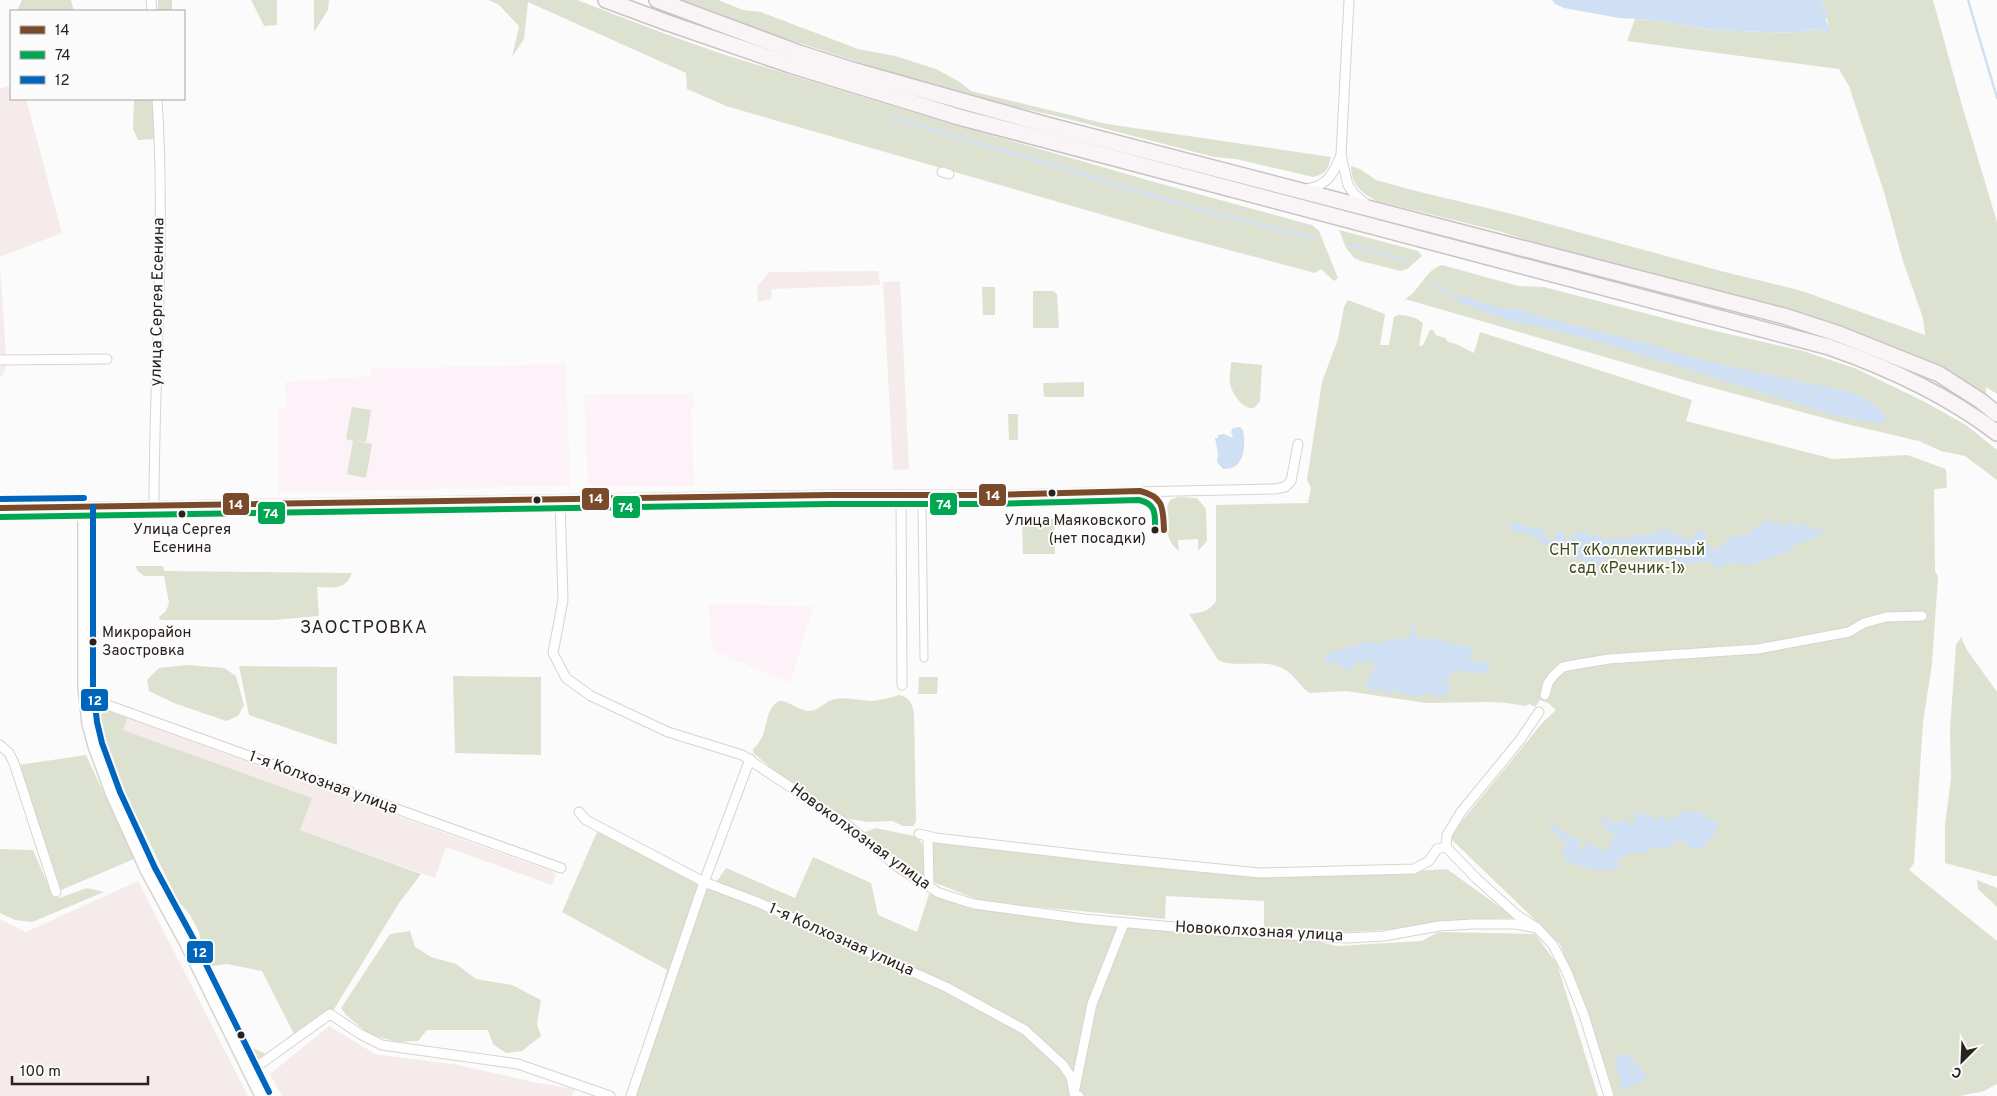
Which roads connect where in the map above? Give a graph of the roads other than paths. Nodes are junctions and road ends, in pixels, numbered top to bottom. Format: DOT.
graph roads {
  1 [pos="606,0"];
  2 [pos="657,0"];
  3 [pos="1349,0"];
  4 [pos="157,100"];
  5 [pos="1341,154"];
  6 [pos="1288,189"];
  7 [pos="1385,212"];
  8 [pos="107,359"];
  9 [pos="0,360"];
  10 [pos="1997,414"];
  11 [pos="1997,433"];
  12 [pos="1298,444"];
  13 [pos="901,495"];
  14 [pos="560,500"];
  15 [pos="154,505"];
  16 [pos="922,506"];
  17 [pos="84,507"];
  18 [pos="0,508"];
  19 [pos="1922,616"];
  20 [pos="924,658"];
  21 [pos="902,685"];
  22 [pos="1545,695"];
  23 [pos="85,697"];
  24 [pos="1539,712"];
  25 [pos="0,746"];
  26 [pos="750,760"];
  27 [pos="579,812"];
  28 [pos="1446,848"];
  29 [pos="561,868"];
  30 [pos="704,882"];
  31 [pos="929,887"];
  32 [pos="56,892"];
  33 [pos="1124,923"];
  34 [pos="1537,928"];
  35 [pos="249,1072"];
  36 [pos="1075,1095"];
  37 [pos="261,1096"];
  38 [pos="610,1096"];
  39 [pos="631,1096"];
  40 [pos="1609,1096"];
  1 -- 11 [label="main road"];
  2 -- 6 [label="main road"];
  3 -- 5 [label="street"];
  4 -- 15 [label="street, улица Сергея Есенина"];
  5 -- 6 [label="street"];
  5 -- 7 [label="street"];
  6 -- 7 [label="main road"];
  7 -- 10 [label="main road"];
  8 -- 9 [label="street"];
  12 -- 13 [label="street"];
  13 -- 14 [label="street"];
  13 -- 21 [label="street"];
  14 -- 15 [label="street"];
  14 -- 26 [label="street, Новоколхозная улица"];
  15 -- 17 [label="street"];
  16 -- 20 [label="street"];
  17 -- 18 [label="street"];
  17 -- 23 [label="street"];
  19 -- 22 [label="street"];
  23 -- 29 [label="street, 1-я Колхозная улица"];
  23 -- 35 [label="street"];
  24 -- 28 [label="street"];
  25 -- 32 [label="street"];
  26 -- 30 [label="street"];
  26 -- 31 [label="street, Новоколхозная улица"];
  27 -- 30 [label="street, 1-я Колхозная улица"];
  28 -- 31 [label="street"];
  28 -- 34 [label="street"];
  30 -- 36 [label="street, 1-я Колхозная улица"];
  30 -- 39 [label="street"];
  31 -- 33 [label="street, Новоколхозная улица"];
  33 -- 34 [label="street, Новоколхозная улица"];
  33 -- 36 [label="street"];
  34 -- 40 [label="street"];
  35 -- 37 [label="street"];
  35 -- 38 [label="street"];
}
